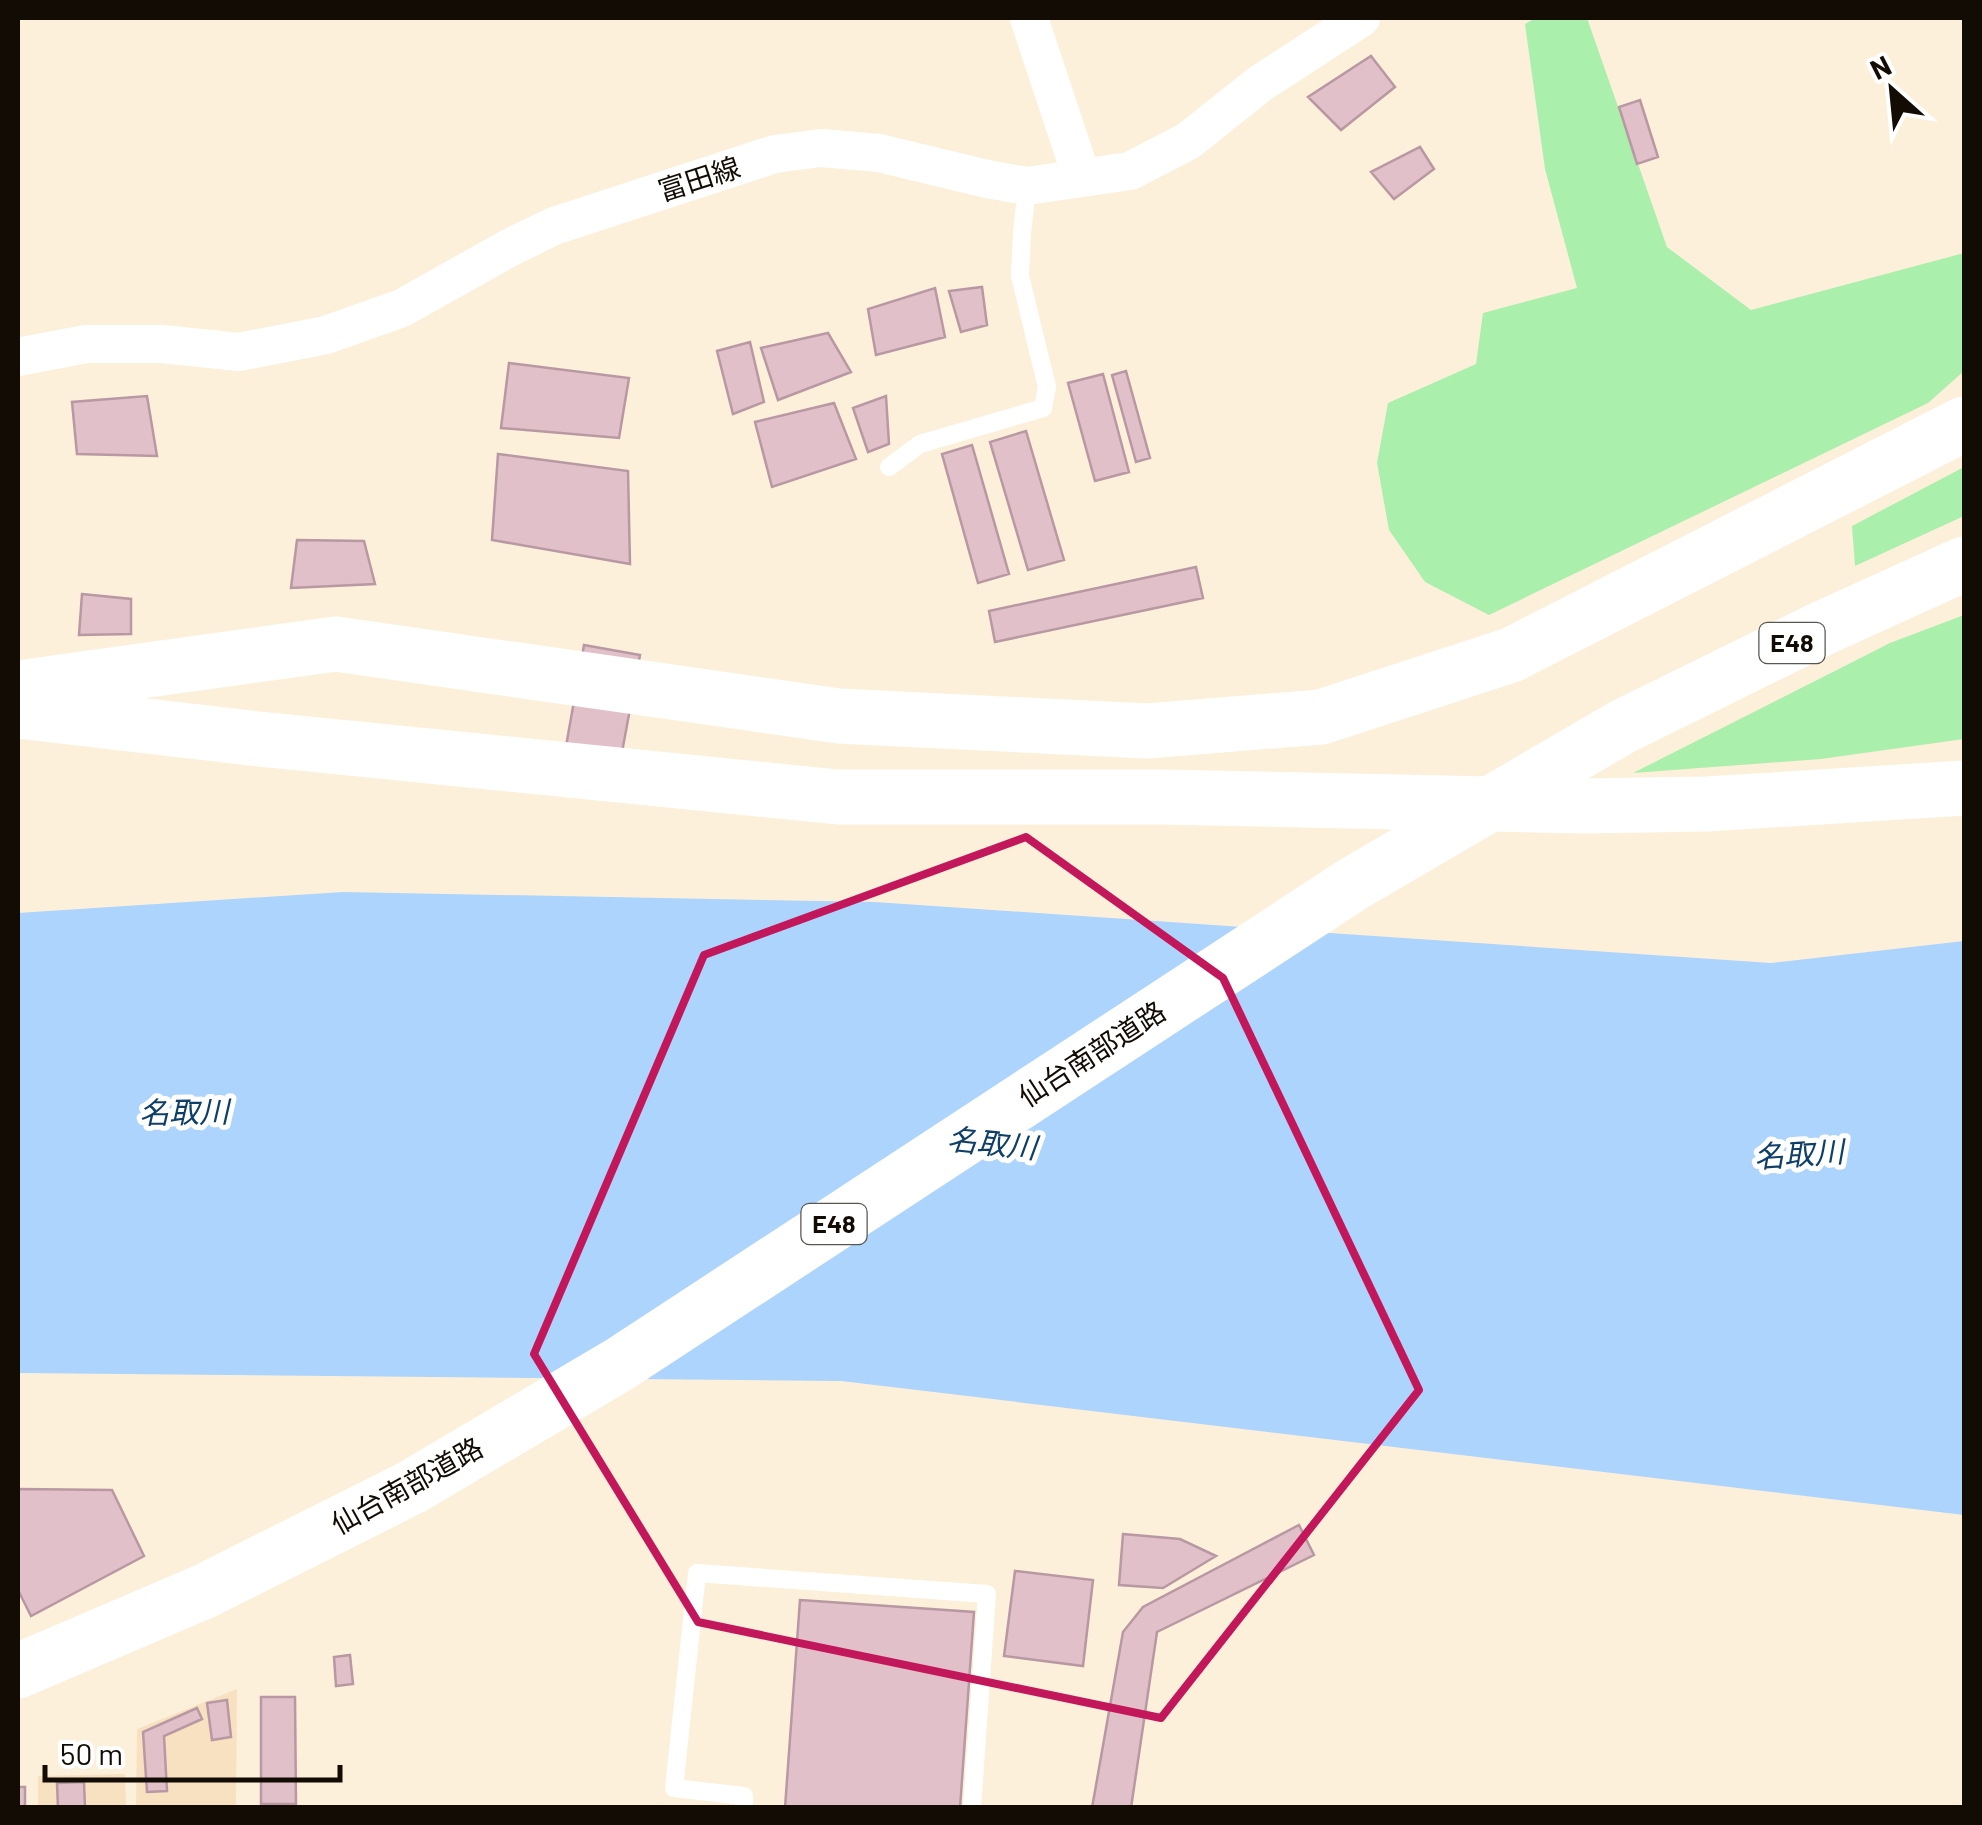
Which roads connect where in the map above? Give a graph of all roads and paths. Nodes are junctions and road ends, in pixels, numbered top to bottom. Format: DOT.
graph roads {
  1 [pos="1029,18"];
  2 [pos="1361,18"];
  3 [pos="1082,178"];
  4 [pos="1027,186"];
  5 [pos="18,357"];
  6 [pos="1964,424"];
  7 [pos="889,466"];
  8 [pos="1964,564"];
  9 [pos="18,688"];
  10 [pos="18,711"];
  11 [pos="1964,788"];
  12 [pos="18,1671"];
  13 [pos="744,1808"];
  14 [pos="972,1808"];
  1 -- 3 [label="street"];
  2 -- 3 [label="street, 富田線"];
  3 -- 4 [label="street, 富田線"];
  4 -- 5 [label="street, 富田線"];
  4 -- 7 [label="lane"];
  6 -- 9 [label="highway"];
  8 -- 12 [label="highway, 仙台南部道路 / E48"];
  10 -- 11 [label="highway"];
  13 -- 14 [label="lane"];
}
